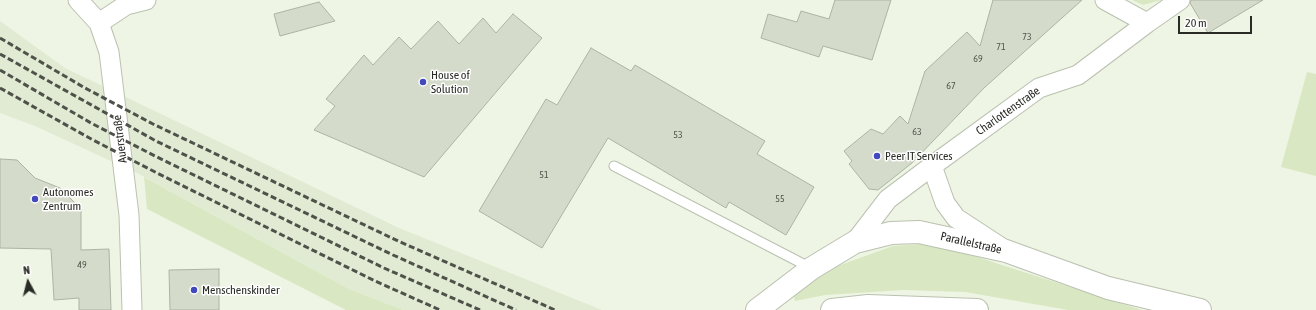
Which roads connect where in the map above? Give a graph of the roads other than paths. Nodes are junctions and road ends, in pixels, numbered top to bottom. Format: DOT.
graph roads {
  1 [pos="78,0"];
  2 [pos="146,0"];
  3 [pos="1105,0"];
  4 [pos="1180,0"];
  5 [pos="99,23"];
  6 [pos="1146,23"];
  7 [pos="614,166"];
  8 [pos="932,166"];
  9 [pos="854,242"];
  10 [pos="1006,251"];
  11 [pos="812,268"];
  12 [pos="132,310"];
  13 [pos="757,310"];
  14 [pos="832,310"];
  15 [pos="977,310"];
  16 [pos="1200,310"];
  1 -- 5 [label="street"];
  2 -- 5 [label="street"];
  3 -- 6 [label="street"];
  4 -- 6 [label="street, Charlottenstraße"];
  5 -- 12 [label="street, Auerstraße"];
  6 -- 8 [label="street, Charlottenstraße"];
  7 -- 11 [label="lane"];
  8 -- 9 [label="street, Charlottenstraße"];
  8 -- 10 [label="street"];
  9 -- 10 [label="street, Parallelstraße"];
  9 -- 11 [label="street, Parallelstraße"];
  10 -- 16 [label="street, Parallelstraße"];
  11 -- 13 [label="street, Parallelstraße"];
  14 -- 15 [label="street"];
}
